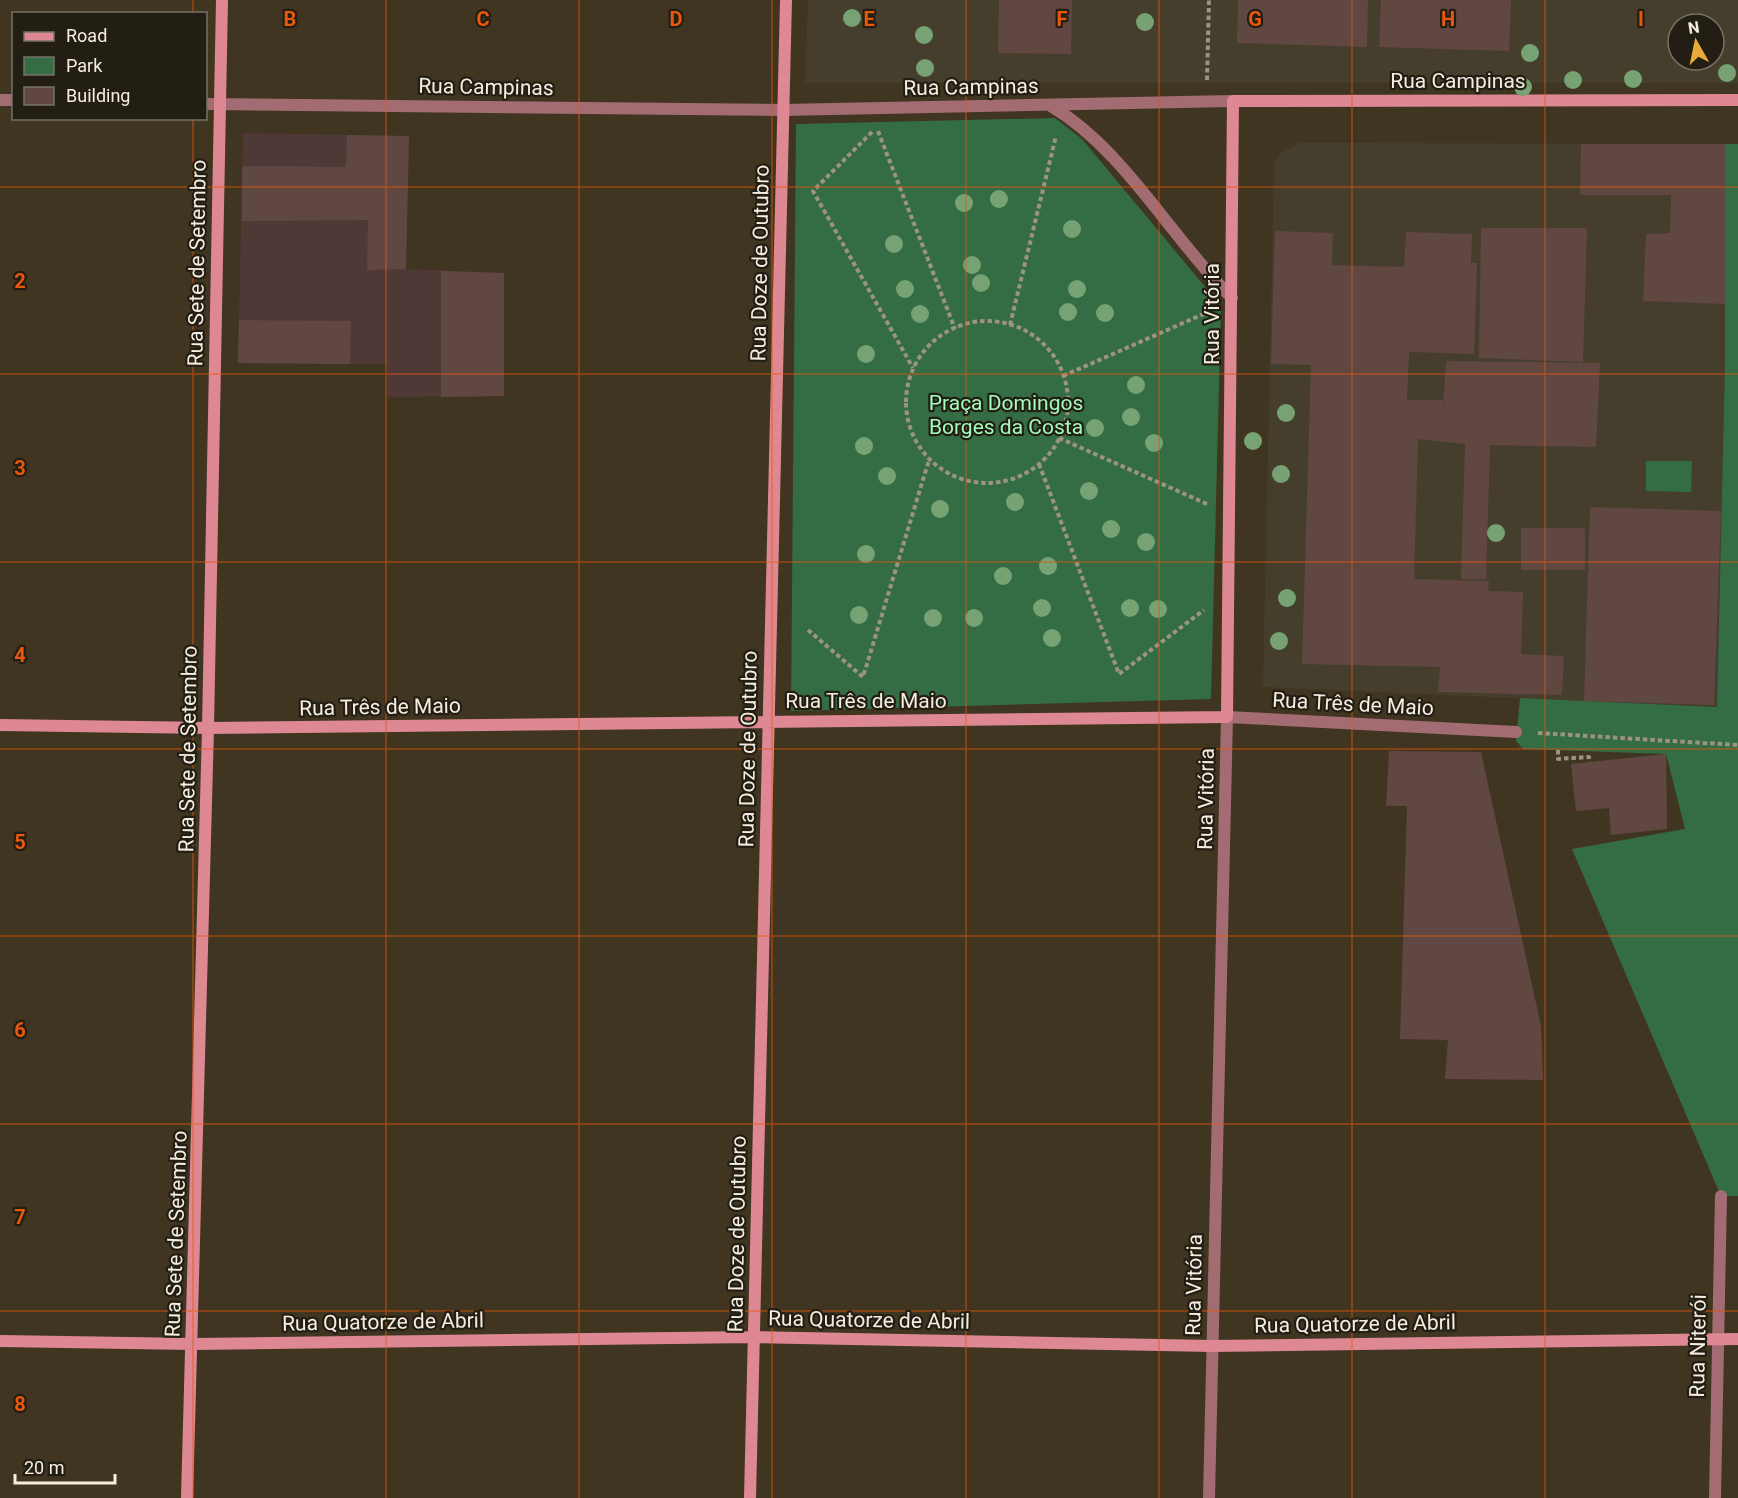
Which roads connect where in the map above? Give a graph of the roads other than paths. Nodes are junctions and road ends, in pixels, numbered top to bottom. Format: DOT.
graph roads {
  1 [pos="222,0"];
  2 [pos="786,0"];
  3 [pos="1738,100"];
  4 [pos="1233,101"];
  5 [pos="207,104"];
  6 [pos="219,104"];
  7 [pos="1050,105"];
  8 [pos="783,110"];
  9 [pos="1232,298"];
  10 [pos="1227,717"];
  11 [pos="769,722"];
  12 [pos="0,725"];
  13 [pos="208,728"];
  14 [pos="1516,732"];
  15 [pos="1721,1196"];
  16 [pos="754,1337"];
  17 [pos="1717,1339"];
  18 [pos="1738,1339"];
  19 [pos="0,1341"];
  20 [pos="193,1344"];
  21 [pos="1212,1346"];
  22 [pos="187,1498"];
  23 [pos="750,1498"];
  24 [pos="1209,1498"];
  25 [pos="1715,1498"];
  1 -- 6 [label="street, Rua Sete de Setembro"];
  2 -- 8 [label="street, Rua Doze de Outubro"];
  3 -- 4 [label="street, Rua Campinas"];
  4 -- 7 [label="street, Rua Campinas"];
  4 -- 9 [label="street, Rua Vitória"];
  5 -- 6 [label="street, Rua Campinas"];
  6 -- 8 [label="street, Rua Campinas"];
  6 -- 13 [label="street, Rua Sete de Setembro"];
  7 -- 8 [label="street, Rua Campinas"];
  7 -- 9 [label="street"];
  8 -- 11 [label="street, Rua Doze de Outubro"];
  9 -- 10 [label="street, Rua Vitória"];
  10 -- 11 [label="street, Rua Três de Maio"];
  10 -- 14 [label="street, Rua Três de Maio"];
  10 -- 21 [label="street, Rua Vitória"];
  11 -- 13 [label="street, Rua Três de Maio"];
  11 -- 16 [label="street, Rua Doze de Outubro"];
  12 -- 13 [label="street, Rua Três de Maio"];
  13 -- 20 [label="street, Rua Sete de Setembro"];
  15 -- 17 [label="street, Rua Niterói"];
  16 -- 20 [label="street, Rua Quatorze de Abril"];
  16 -- 21 [label="street, Rua Quatorze de Abril"];
  16 -- 23 [label="street, Rua Doze de Outubro"];
  17 -- 18 [label="street, Rua Quatorze de Abril"];
  17 -- 21 [label="street, Rua Quatorze de Abril"];
  17 -- 25 [label="street, Rua Niterói"];
  19 -- 20 [label="street, Rua Quatorze de Abril"];
  20 -- 22 [label="street, Rua Sete de Setembro"];
  21 -- 24 [label="street, Rua Vitória"];
}
